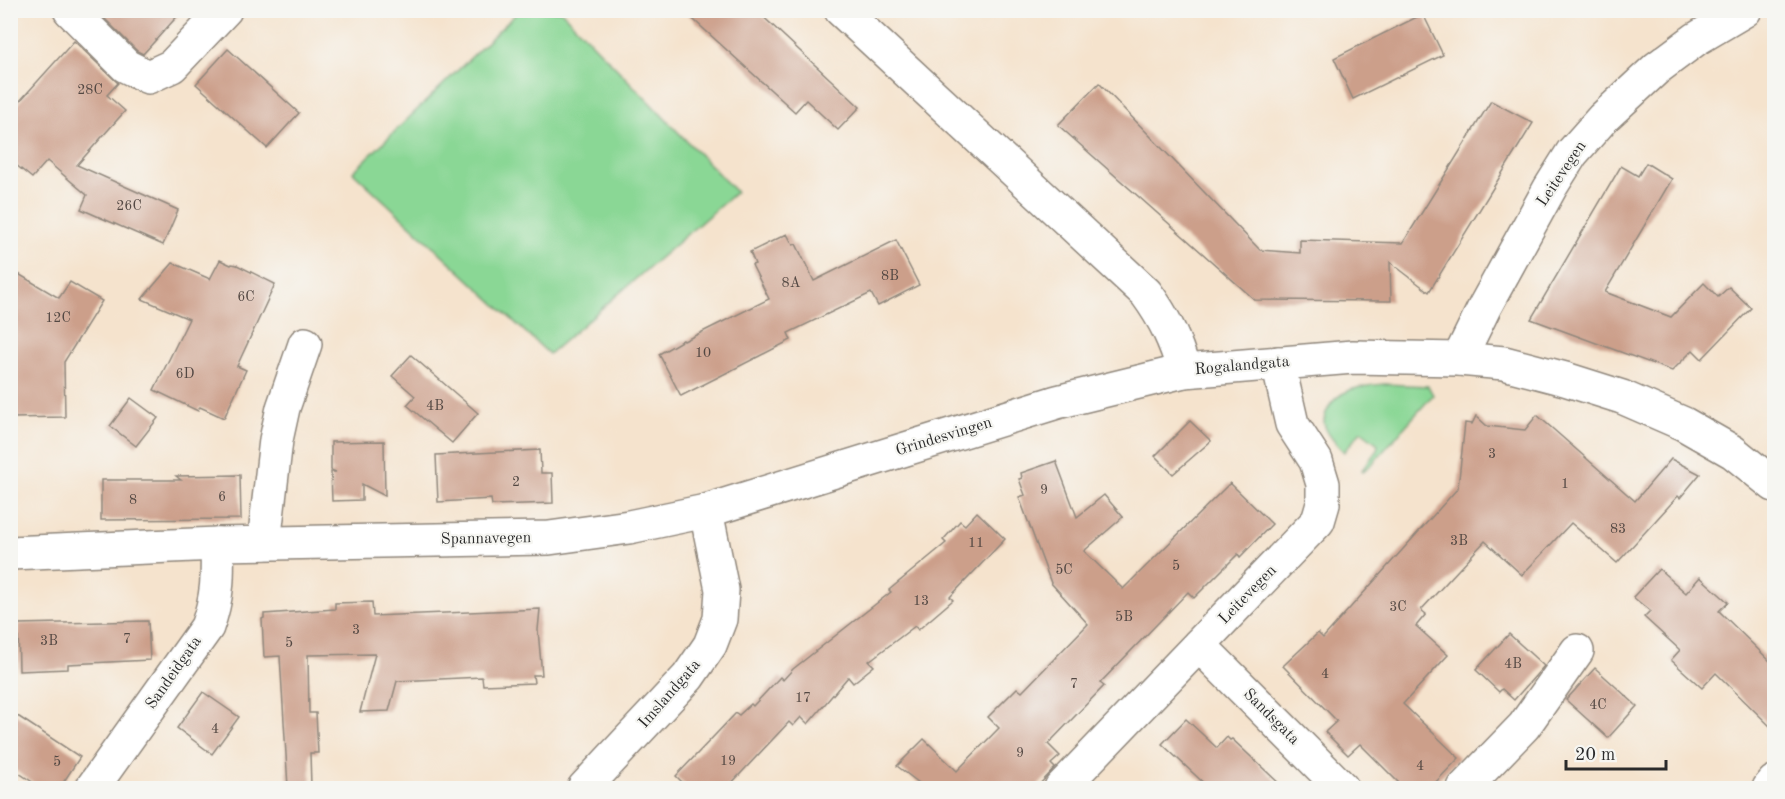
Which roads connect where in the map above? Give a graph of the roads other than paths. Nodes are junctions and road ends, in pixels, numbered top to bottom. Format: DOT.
graph roads {
  1 [pos="70,10"];
  2 [pos="225,10"];
  3 [pos="841,10"];
  4 [pos="1745,10"];
  5 [pos="305,344"];
  6 [pos="1459,358"];
  7 [pos="1278,363"];
  8 [pos="1184,371"];
  9 [pos="1774,485"];
  10 [pos="706,511"];
  11 [pos="264,543"];
  12 [pos="217,544"];
  13 [pos="10,553"];
  14 [pos="1199,645"];
  15 [pos="1577,651"];
  16 [pos="1774,782"];
  17 [pos="92,789"];
  18 [pos="584,789"];
  19 [pos="1061,789"];
  20 [pos="1342,789"];
  21 [pos="1464,789"];
  22 [pos="1770,789"];
  1 -- 2 [label="street"];
  3 -- 8 [label="street, Rogalandgata"];
  4 -- 6 [label="street, Leitevegen"];
  5 -- 11 [label="street"];
  6 -- 7 [label="street, Rogalandgata"];
  6 -- 9 [label="street, Rogalandgata"];
  7 -- 8 [label="street, Rogalandgata"];
  7 -- 14 [label="street, Leitevegen"];
  8 -- 10 [label="street, Grindesvingen"];
  10 -- 11 [label="street, Spannavegen"];
  10 -- 18 [label="street, Imslandgata"];
  11 -- 12 [label="street, Spannavegen"];
  12 -- 13 [label="street, Spannavegen"];
  12 -- 17 [label="street, Sandeidgata"];
  14 -- 19 [label="street, Leitevegen"];
  14 -- 20 [label="street, Sandsgata"];
  15 -- 21 [label="street"];
  16 -- 22 [label="street"];
}
